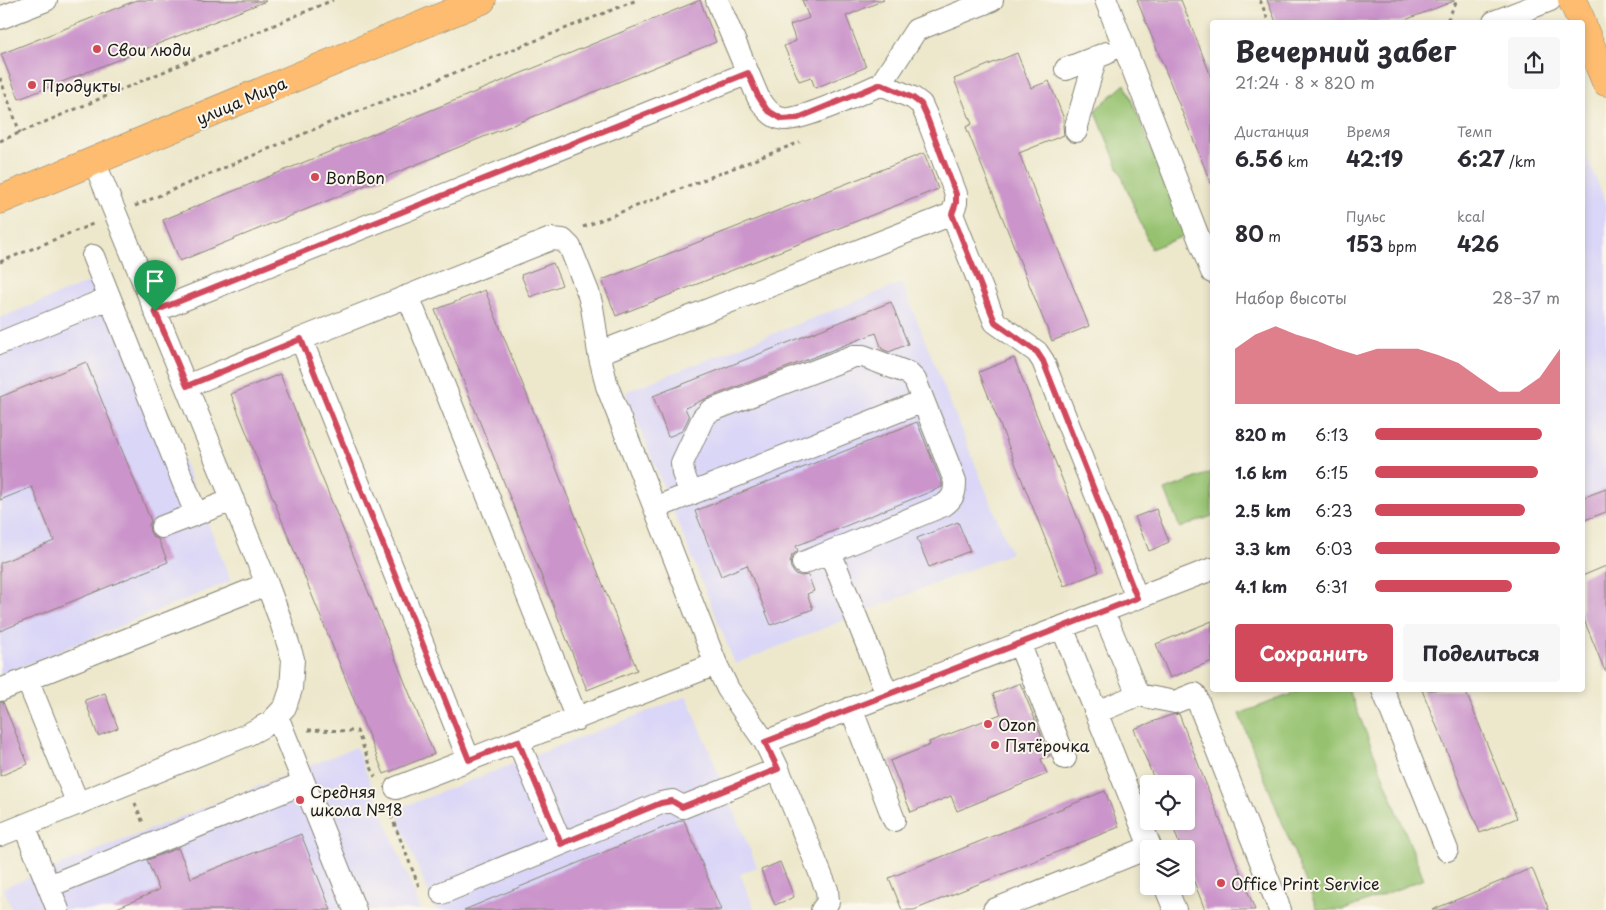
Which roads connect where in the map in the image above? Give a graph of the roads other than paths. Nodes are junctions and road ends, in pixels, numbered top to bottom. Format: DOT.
graph roads {
  1 [pos="46,0"];
  2 [pos="482,0"];
  3 [pos="718,0"];
  4 [pos="992,0"];
  5 [pos="1106,0"];
  6 [pos="1550,0"];
  7 [pos="1572,0"];
  8 [pos="0,18"];
  9 [pos="1499,20"];
  10 [pos="1580,20"];
  11 [pos="1585,31"];
  12 [pos="1124,46"];
  13 [pos="1096,57"];
  14 [pos="1066,69"];
  15 [pos="748,73"];
  16 [pos="1606,82"];
  17 [pos="881,84"];
  18 [pos="1076,131"];
  19 [pos="94,161"];
  20 [pos="0,200"];
  21 [pos="952,214"];
  22 [pos="93,256"];
  23 [pos="1210,267"];
  24 [pos="408,296"];
  25 [pos="110,298"];
  26 [pos="155,311"];
  27 [pos="301,339"];
  28 [pos="0,343"];
  29 [pos="599,354"];
  30 [pos="187,386"];
  31 [pos="923,401"];
  32 [pos="692,494"];
  33 [pos="233,500"];
  34 [pos="655,508"];
  35 [pos="196,514"];
  36 [pos="162,527"];
  37 [pos="830,552"];
  38 [pos="803,563"];
  39 [pos="1210,570"];
  40 [pos="267,584"];
  41 [pos="1137,598"];
  42 [pos="1103,611"];
  43 [pos="1062,627"];
  44 [pos="1019,644"];
  45 [pos="716,664"];
  46 [pos="27,679"];
  47 [pos="0,690"];
  48 [pos="1204,691"];
  49 [pos="1384,692"];
  50 [pos="886,694"];
  51 [pos="1138,696"];
  52 [pos="850,708"];
  53 [pos="1097,712"];
  54 [pos="277,716"];
  55 [pos="577,718"];
  56 [pos="518,741"];
  57 [pos="765,742"];
  58 [pos="1065,758"];
  59 [pos="469,760"];
  60 [pos="778,769"];
  61 [pos="304,783"];
  62 [pos="396,788"];
  63 [pos="78,804"];
  64 [pos="894,820"];
  65 [pos="24,825"];
  66 [pos="0,834"];
  67 [pos="1147,840"];
  68 [pos="561,844"];
  69 [pos="1447,850"];
  70 [pos="1140,852"];
  71 [pos="49,886"];
  72 [pos="442,893"];
  73 [pos="1169,895"];
  74 [pos="58,910"];
  75 [pos="355,910"];
  76 [pos="822,910"];
  77 [pos="994,910"];
  78 [pos="1175,910"];
  79 [pos="1280,910"];
  1 -- 8 [label="lane"];
  2 -- 19 [label="main road, улица Мира"];
  3 -- 15 [label="lane"];
  4 -- 17 [label="lane"];
  5 -- 12 [label="lane"];
  6 -- 9 [label="lane"];
  7 -- 10 [label="main road"];
  11 -- 16 [label="main road"];
  12 -- 13 [label="lane"];
  12 -- 23 [label="lane"];
  13 -- 14 [label="lane"];
  13 -- 18 [label="lane"];
  15 -- 17 [label="lane"];
  15 -- 26 [label="lane"];
  17 -- 21 [label="lane"];
  19 -- 20 [label="main road, улица Мира"];
  19 -- 26 [label="lane"];
  21 -- 29 [label="lane"];
  21 -- 41 [label="lane"];
  22 -- 25 [label="lane"];
  24 -- 27 [label="lane"];
  24 -- 29 [label="lane"];
  24 -- 55 [label="lane"];
  25 -- 28 [label="lane"];
  25 -- 35 [label="lane"];
  26 -- 30 [label="lane"];
  27 -- 30 [label="lane"];
  27 -- 59 [label="lane"];
  29 -- 34 [label="lane"];
  30 -- 33 [label="lane"];
  31 -- 32 [label="lane"];
  31 -- 32 [label="lane"];
  31 -- 37 [label="lane"];
  32 -- 34 [label="lane"];
  33 -- 35 [label="lane"];
  33 -- 40 [label="lane"];
  34 -- 45 [label="lane"];
  35 -- 36 [label="lane"];
  37 -- 38 [label="lane"];
  37 -- 50 [label="lane"];
  39 -- 41 [label="lane"];
  40 -- 46 [label="lane"];
  40 -- 54 [label="lane"];
  41 -- 42 [label="lane"];
  42 -- 43 [label="lane"];
  42 -- 51 [label="lane"];
  43 -- 44 [label="lane"];
  43 -- 53 [label="lane"];
  44 -- 50 [label="lane"];
  44 -- 58 [label="lane"];
  45 -- 55 [label="lane"];
  45 -- 57 [label="lane"];
  46 -- 47 [label="lane"];
  46 -- 63 [label="lane"];
  48 -- 51 [label="lane"];
  48 -- 79 [label="lane"];
  49 -- 69 [label="lane"];
  50 -- 52 [label="lane"];
  51 -- 53 [label="lane"];
  52 -- 57 [label="lane"];
  52 -- 64 [label="lane"];
  53 -- 67 [label="lane"];
  54 -- 61 [label="lane"];
  54 -- 63 [label="lane"];
  55 -- 56 [label="lane"];
  56 -- 59 [label="lane"];
  56 -- 68 [label="lane"];
  57 -- 60 [label="lane"];
  59 -- 62 [label="lane"];
  60 -- 68 [label="lane"];
  60 -- 76 [label="lane"];
  61 -- 71 [label="lane"];
  61 -- 75 [label="lane"];
  63 -- 65 [label="lane"];
  65 -- 66 [label="lane"];
  65 -- 71 [label="lane"];
  68 -- 72 [label="lane"];
  70 -- 77 [label="lane"];
  71 -- 74 [label="lane"];
  73 -- 78 [label="lane"];
}
